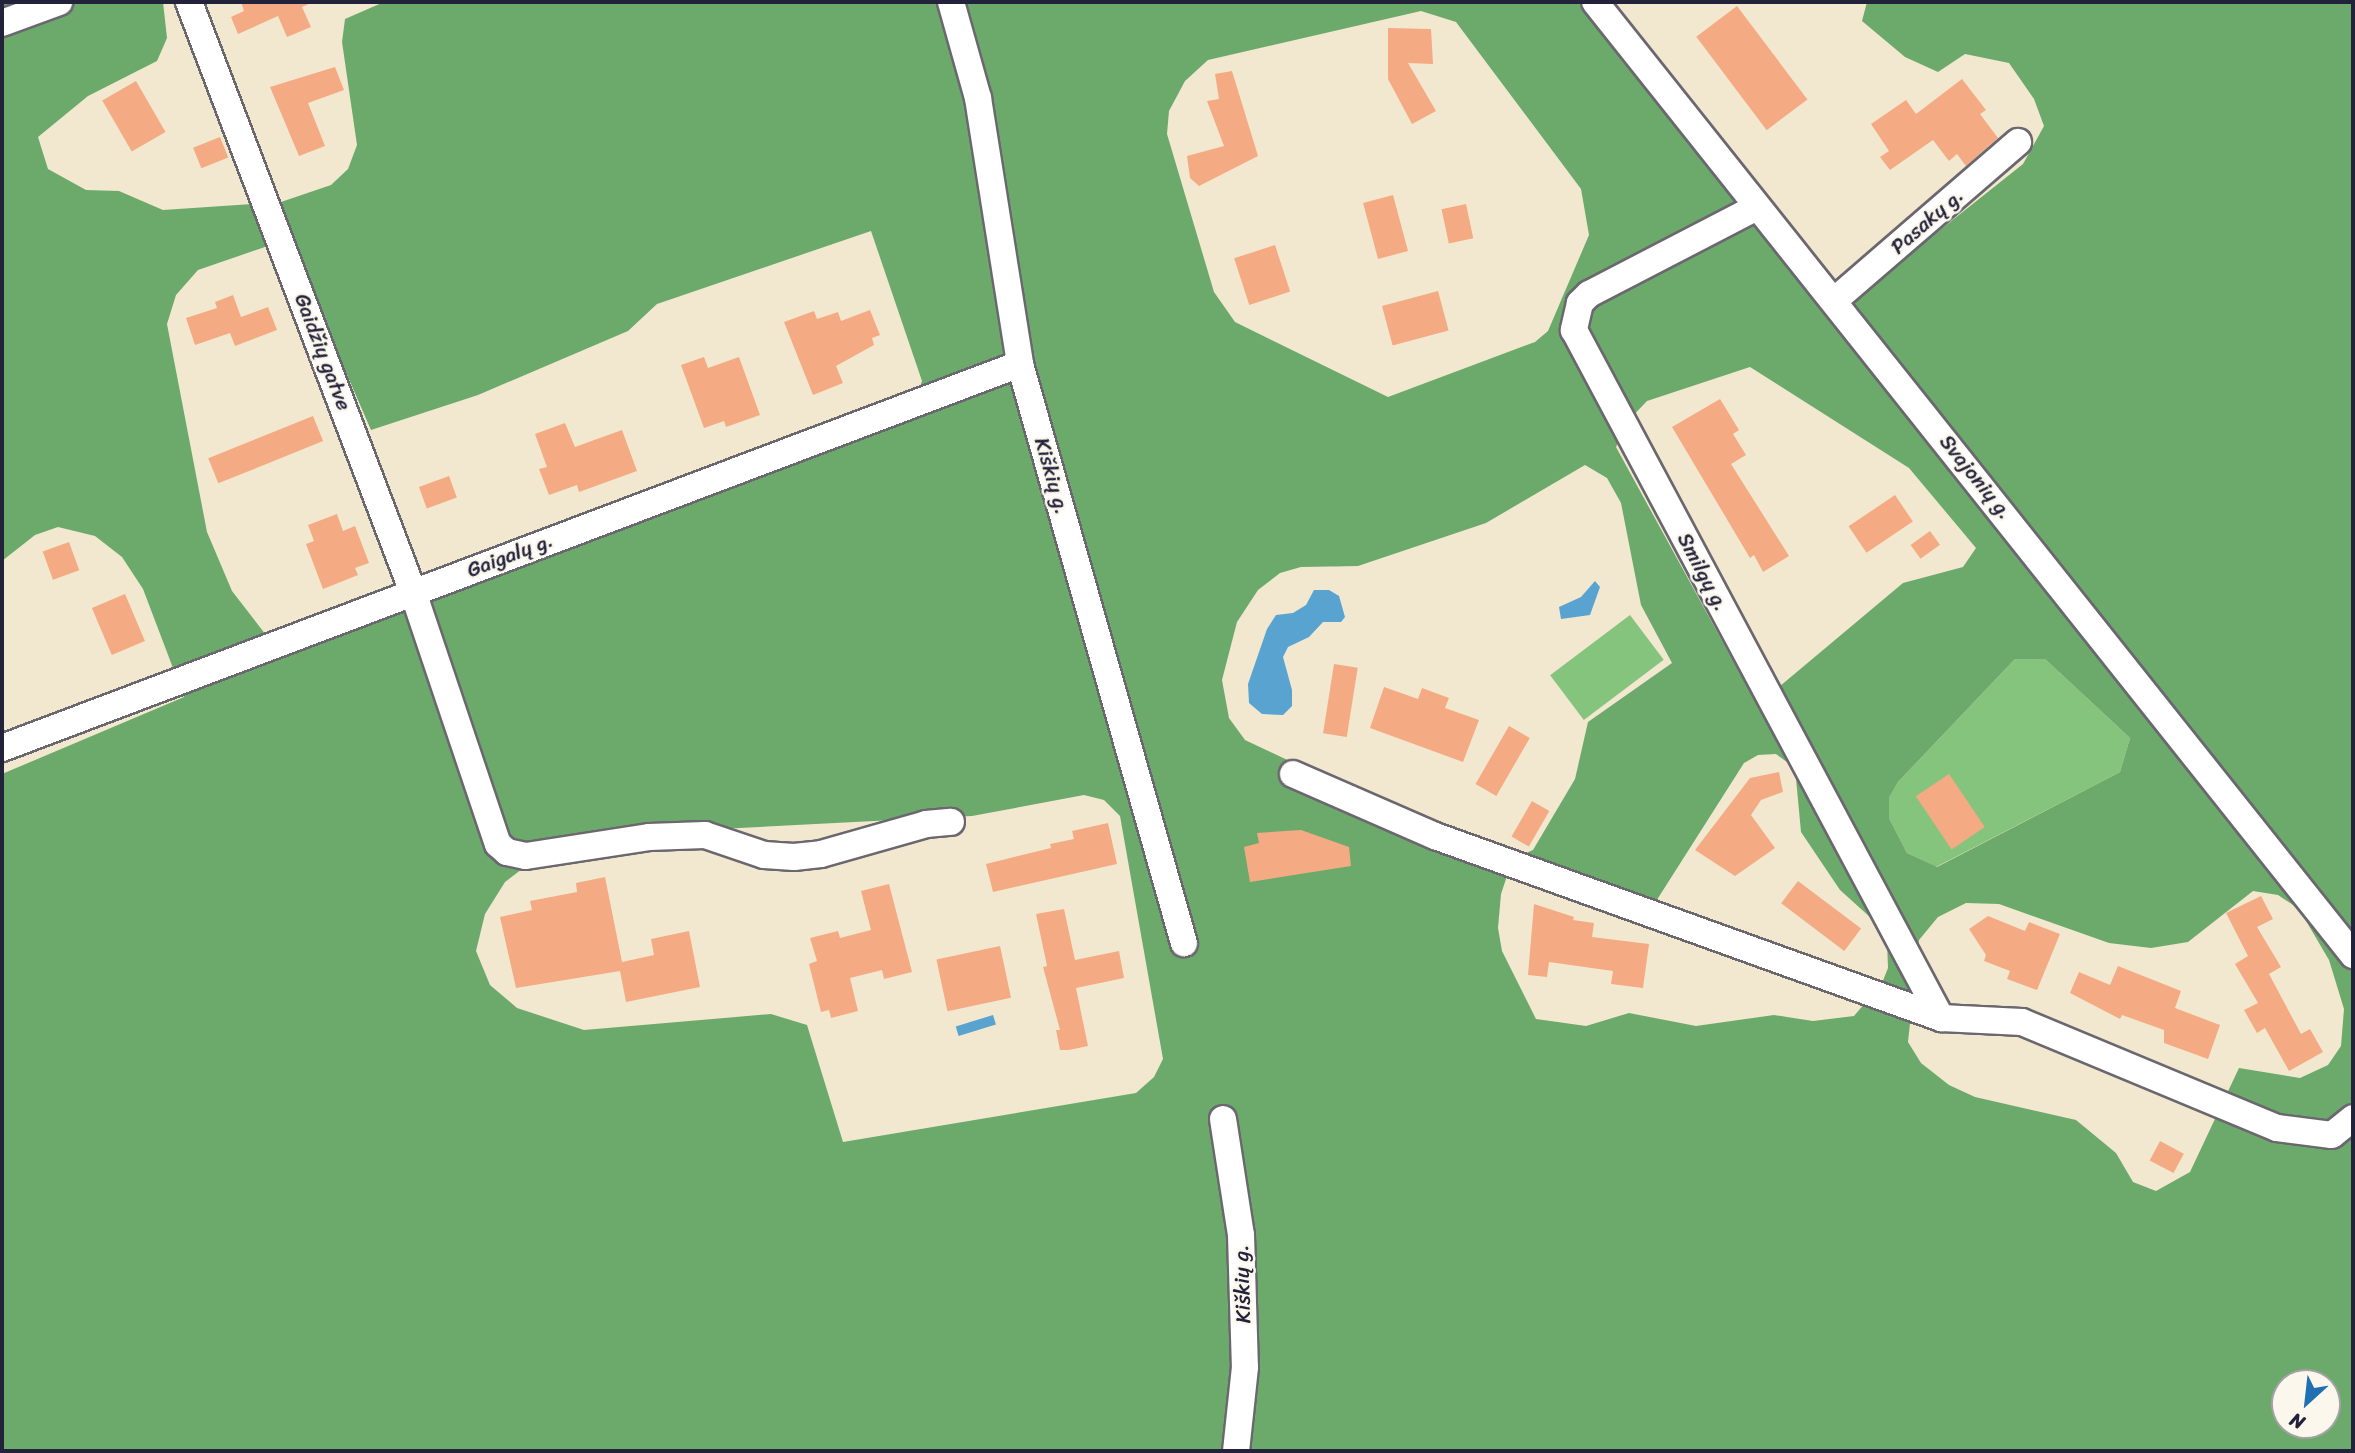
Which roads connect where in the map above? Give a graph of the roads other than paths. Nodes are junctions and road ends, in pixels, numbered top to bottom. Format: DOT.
graph roads {
  1 [pos="59,2"];
  2 [pos="189,2"];
  3 [pos="951,2"];
  4 [pos="1595,2"];
  5 [pos="2,23"];
  6 [pos="2018,142"];
  7 [pos="1757,207"];
  8 [pos="1835,300"];
  9 [pos="1020,365"];
  10 [pos="413,592"];
  11 [pos="2,748"];
  12 [pos="1293,774"];
  13 [pos="951,822"];
  14 [pos="1184,943"];
  15 [pos="2353,955"];
  16 [pos="1941,1018"];
  17 [pos="2353,1118"];
  18 [pos="1223,1119"];
  19 [pos="1236,1451"];
  1 -- 5 [label="street"];
  2 -- 10 [label="street, Gaidžių gatve"];
  3 -- 9 [label="street, Kiškių g."];
  4 -- 7 [label="street, Svajonių g."];
  6 -- 8 [label="street, Pasakų g."];
  7 -- 8 [label="street, Svajonių g."];
  7 -- 16 [label="street, Smilgų g."];
  8 -- 15 [label="street, Svajonių g."];
  9 -- 10 [label="street, Gaigalų g."];
  9 -- 14 [label="street, Kiškių g."];
  10 -- 11 [label="street, Gaigalų g."];
  10 -- 13 [label="street, Gaidžių gatve"];
  12 -- 16 [label="street"];
  16 -- 17 [label="street"];
  18 -- 19 [label="street, Kiškių g."];
}
